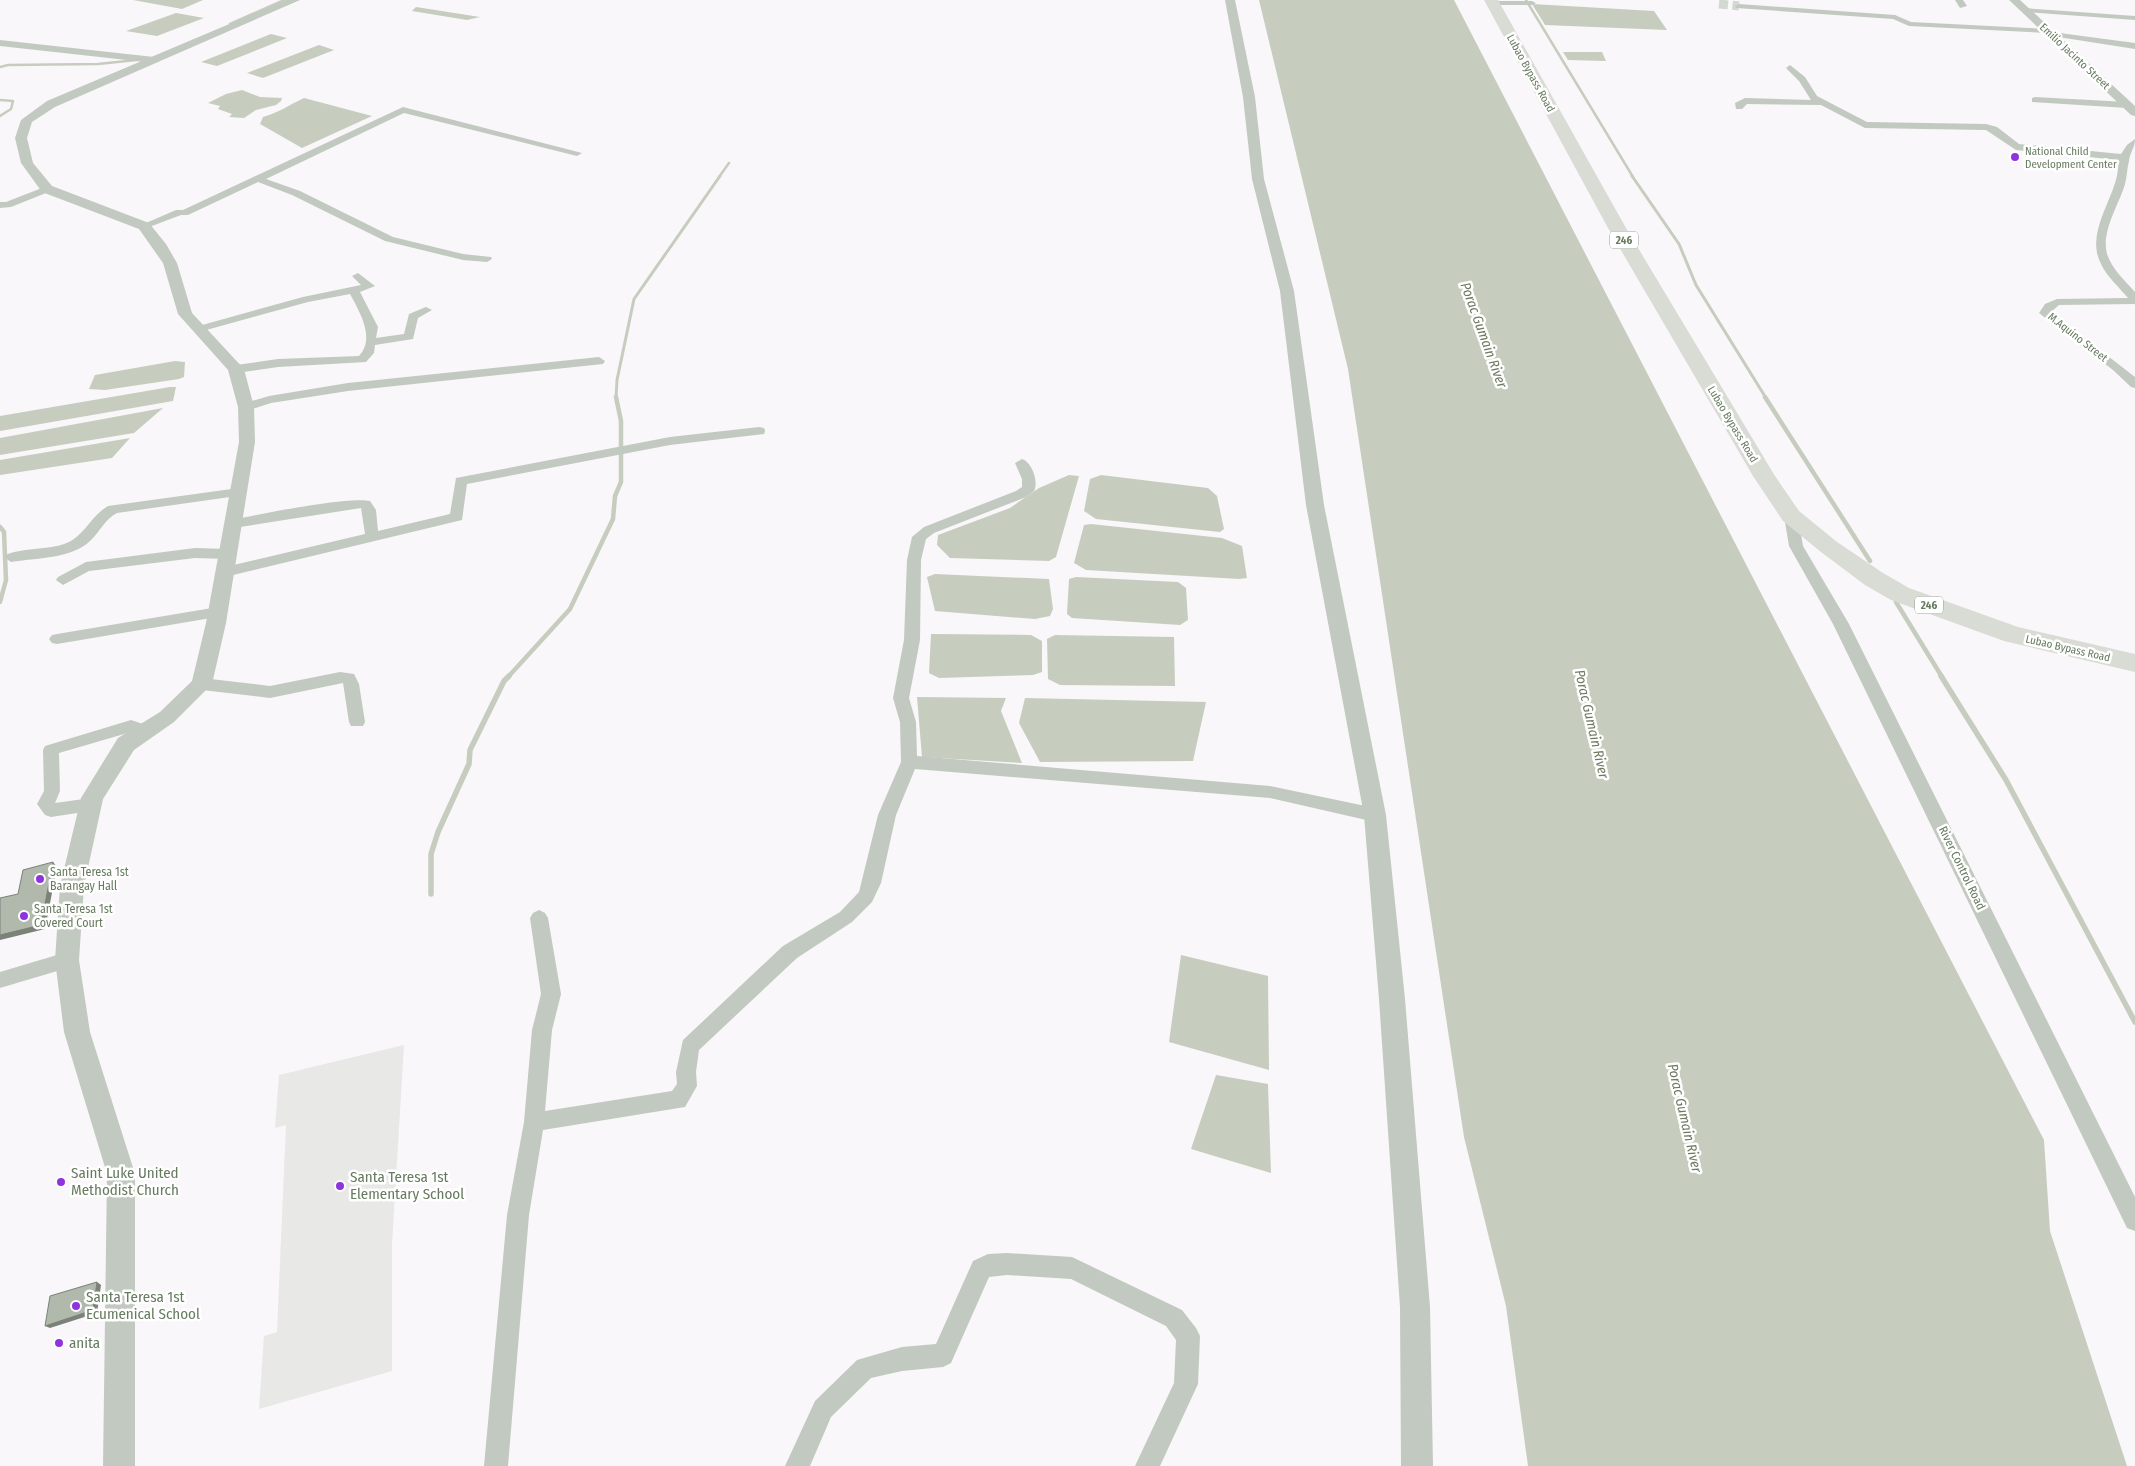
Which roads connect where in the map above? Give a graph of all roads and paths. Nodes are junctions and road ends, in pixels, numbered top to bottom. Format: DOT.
graph roads {
  1 [pos="295,0"];
  2 [pos="1230,0"];
  3 [pos="2014,0"];
  4 [pos="1492,2"];
  5 [pos="1529,3"];
  6 [pos="1739,6"];
  7 [pos="2025,10"];
  8 [pos="2135,18"];
  9 [pos="2050,33"];
  10 [pos="0,43"];
  11 [pos="2135,46"];
  12 [pos="145,59"];
  13 [pos="1790,68"];
  14 [pos="2035,100"];
  15 [pos="1820,103"];
  16 [pos="1739,107"];
  17 [pos="2131,108"];
  18 [pos="2135,142"];
  19 [pos="577,153"];
  20 [pos="2123,156"];
  21 [pos="260,178"];
  22 [pos="47,188"];
  23 [pos="0,205"];
  24 [pos="144,226"];
  25 [pos="487,259"];
  26 [pos="358,276"];
  27 [pos="354,290"];
  28 [pos="426,310"];
  29 [pos="199,329"];
  30 [pos="370,342"];
  31 [pos="599,361"];
  32 [pos="236,369"];
  33 [pos="2135,384"];
  34 [pos="246,407"];
  35 [pos="759,431"];
  36 [pos="1022,463"];
  37 [pos="239,492"];
  38 [pos="1791,516"];
  39 [pos="234,524"];
  40 [pos="372,536"];
  41 [pos="11,557"];
  42 [pos="227,563"];
  43 [pos="63,580"];
  44 [pos="218,612"];
  45 [pos="57,639"];
  46 [pos="2135,663"];
  47 [pos="202,684"];
  48 [pos="357,722"];
  49 [pos="146,731"];
  50 [pos="909,762"];
  51 [pos="90,805"];
  52 [pos="1375,815"];
  53 [pos="539,918"];
  54 [pos="67,960"];
  55 [pos="0,980"];
  56 [pos="534,1122"];
  57 [pos="2135,1220"];
  58 [pos="118,1466"];
  59 [pos="496,1466"];
  60 [pos="797,1466"];
  61 [pos="1147,1466"];
  62 [pos="1417,1466"];
  1 -- 12 [label="street"];
  2 -- 52 [label="street"];
  3 -- 7 [label="street, Emilio Jacinto Street"];
  4 -- 5 [label="street"];
  4 -- 38 [label="highway, Lubao Bypass Road / 246"];
  6 -- 9 [label="street"];
  7 -- 8 [label="street"];
  7 -- 9 [label="street, Emilio Jacinto Street"];
  9 -- 11 [label="street"];
  9 -- 17 [label="street, Emilio Jacinto Street"];
  10 -- 12 [label="street"];
  12 -- 22 [label="street"];
  13 -- 15 [label="street"];
  14 -- 17 [label="street"];
  15 -- 16 [label="street"];
  15 -- 20 [label="street"];
  18 -- 20 [label="street"];
  19 -- 21 [label="street"];
  20 -- 33 [label="street, M.Aquino Street"];
  21 -- 24 [label="street"];
  21 -- 25 [label="street"];
  22 -- 23 [label="street"];
  22 -- 24 [label="street"];
  24 -- 29 [label="street"];
  26 -- 27 [label="street"];
  27 -- 29 [label="street"];
  27 -- 30 [label="street"];
  28 -- 30 [label="street"];
  29 -- 32 [label="street"];
  30 -- 32 [label="street"];
  31 -- 34 [label="street"];
  32 -- 34 [label="street"];
  34 -- 37 [label="street"];
  35 -- 40 [label="street"];
  36 -- 50 [label="street"];
  37 -- 39 [label="street"];
  37 -- 41 [label="street"];
  38 -- 46 [label="highway, Lubao Bypass Road / 246"];
  38 -- 57 [label="street, River Control Road"];
  39 -- 40 [label="street"];
  39 -- 42 [label="street"];
  40 -- 42 [label="street"];
  42 -- 43 [label="street"];
  42 -- 44 [label="street"];
  44 -- 45 [label="street"];
  44 -- 47 [label="street"];
  47 -- 48 [label="street"];
  47 -- 49 [label="street"];
  49 -- 51 [label="street"];
  49 -- 51 [label="street"];
  50 -- 52 [label="street"];
  50 -- 56 [label="street"];
  51 -- 54 [label="street"];
  52 -- 62 [label="street"];
  53 -- 56 [label="street"];
  54 -- 55 [label="street"];
  54 -- 58 [label="street"];
  56 -- 59 [label="street"];
  60 -- 61 [label="street"];
}
